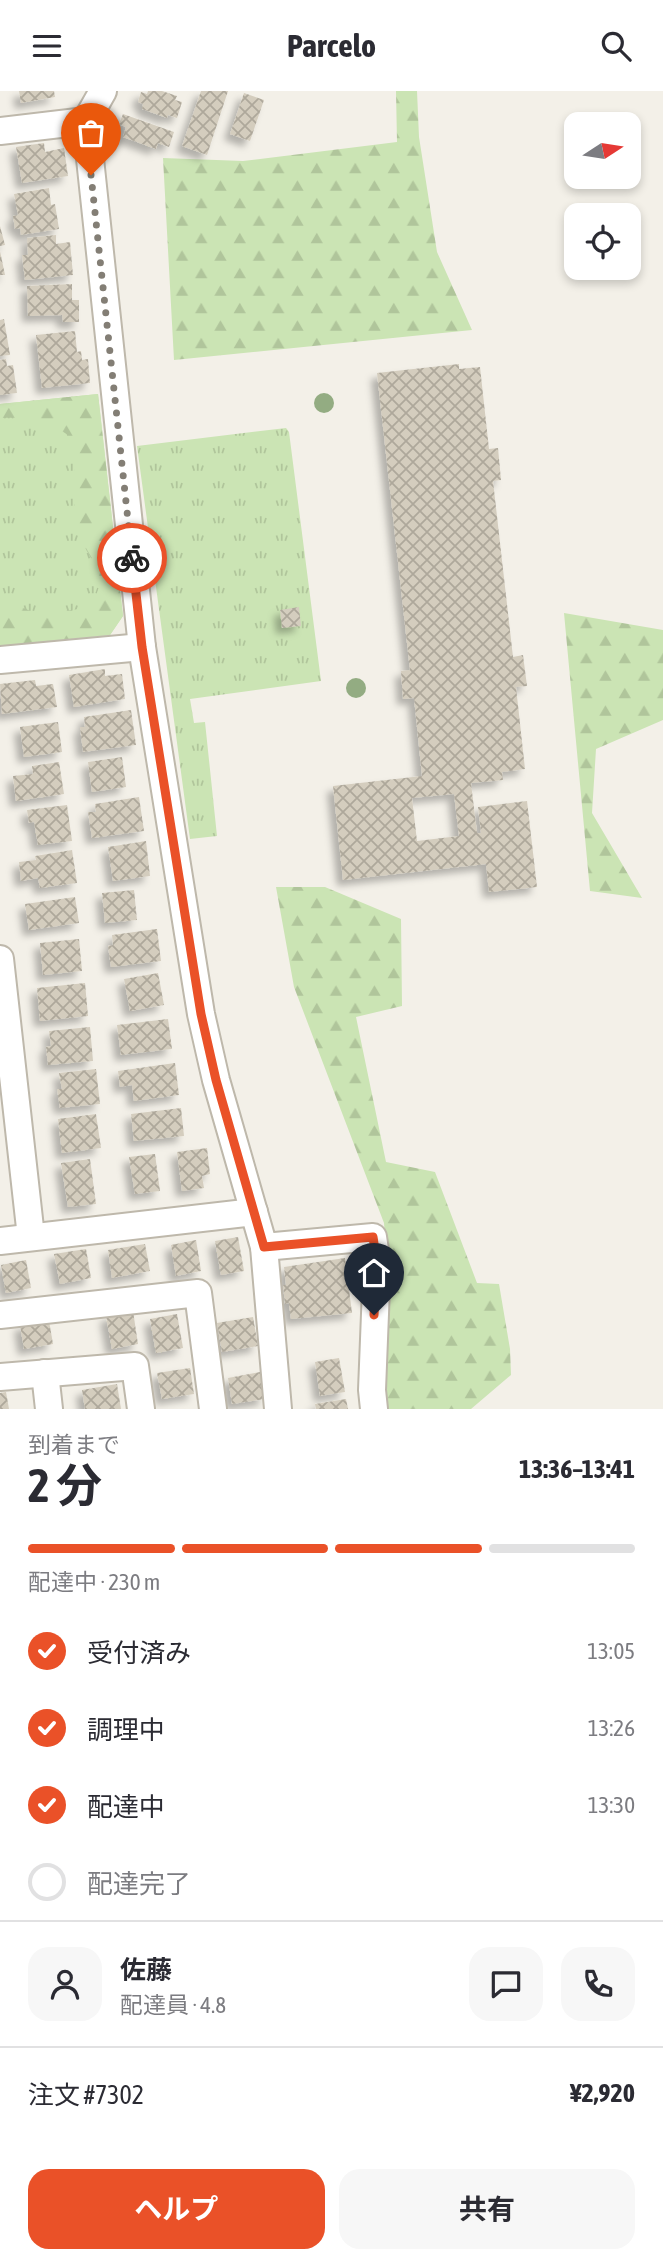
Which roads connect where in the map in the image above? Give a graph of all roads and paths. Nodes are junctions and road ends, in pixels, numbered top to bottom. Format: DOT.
graph roads {
  1 [pos="103,91"];
  2 [pos="86,121"];
  3 [pos="0,131"];
  4 [pos="142,647"];
  5 [pos="0,660"];
  6 [pos="0,959"];
  7 [pos="254,1212"];
  8 [pos="31,1237"];
  9 [pos="0,1241"];
  10 [pos="264,1247"];
  11 [pos="0,1315"];
  12 [pos="45,1373"];
  13 [pos="0,1377"];
  14 [pos="49,1409"];
  15 [pos="141,1409"];
  16 [pos="213,1409"];
  17 [pos="278,1409"];
  18 [pos="374,1409"];
  1 -- 2 [label="street"];
  2 -- 3 [label="street"];
  2 -- 4 [label="street"];
  4 -- 5 [label="street"];
  4 -- 7 [label="street"];
  6 -- 8 [label="street"];
  7 -- 8 [label="street"];
  7 -- 10 [label="street"];
  8 -- 9 [label="street"];
  10 -- 17 [label="street"];
  10 -- 18 [label="street"];
  11 -- 16 [label="street"];
  12 -- 13 [label="street"];
  12 -- 14 [label="street"];
  12 -- 15 [label="street"];
}
